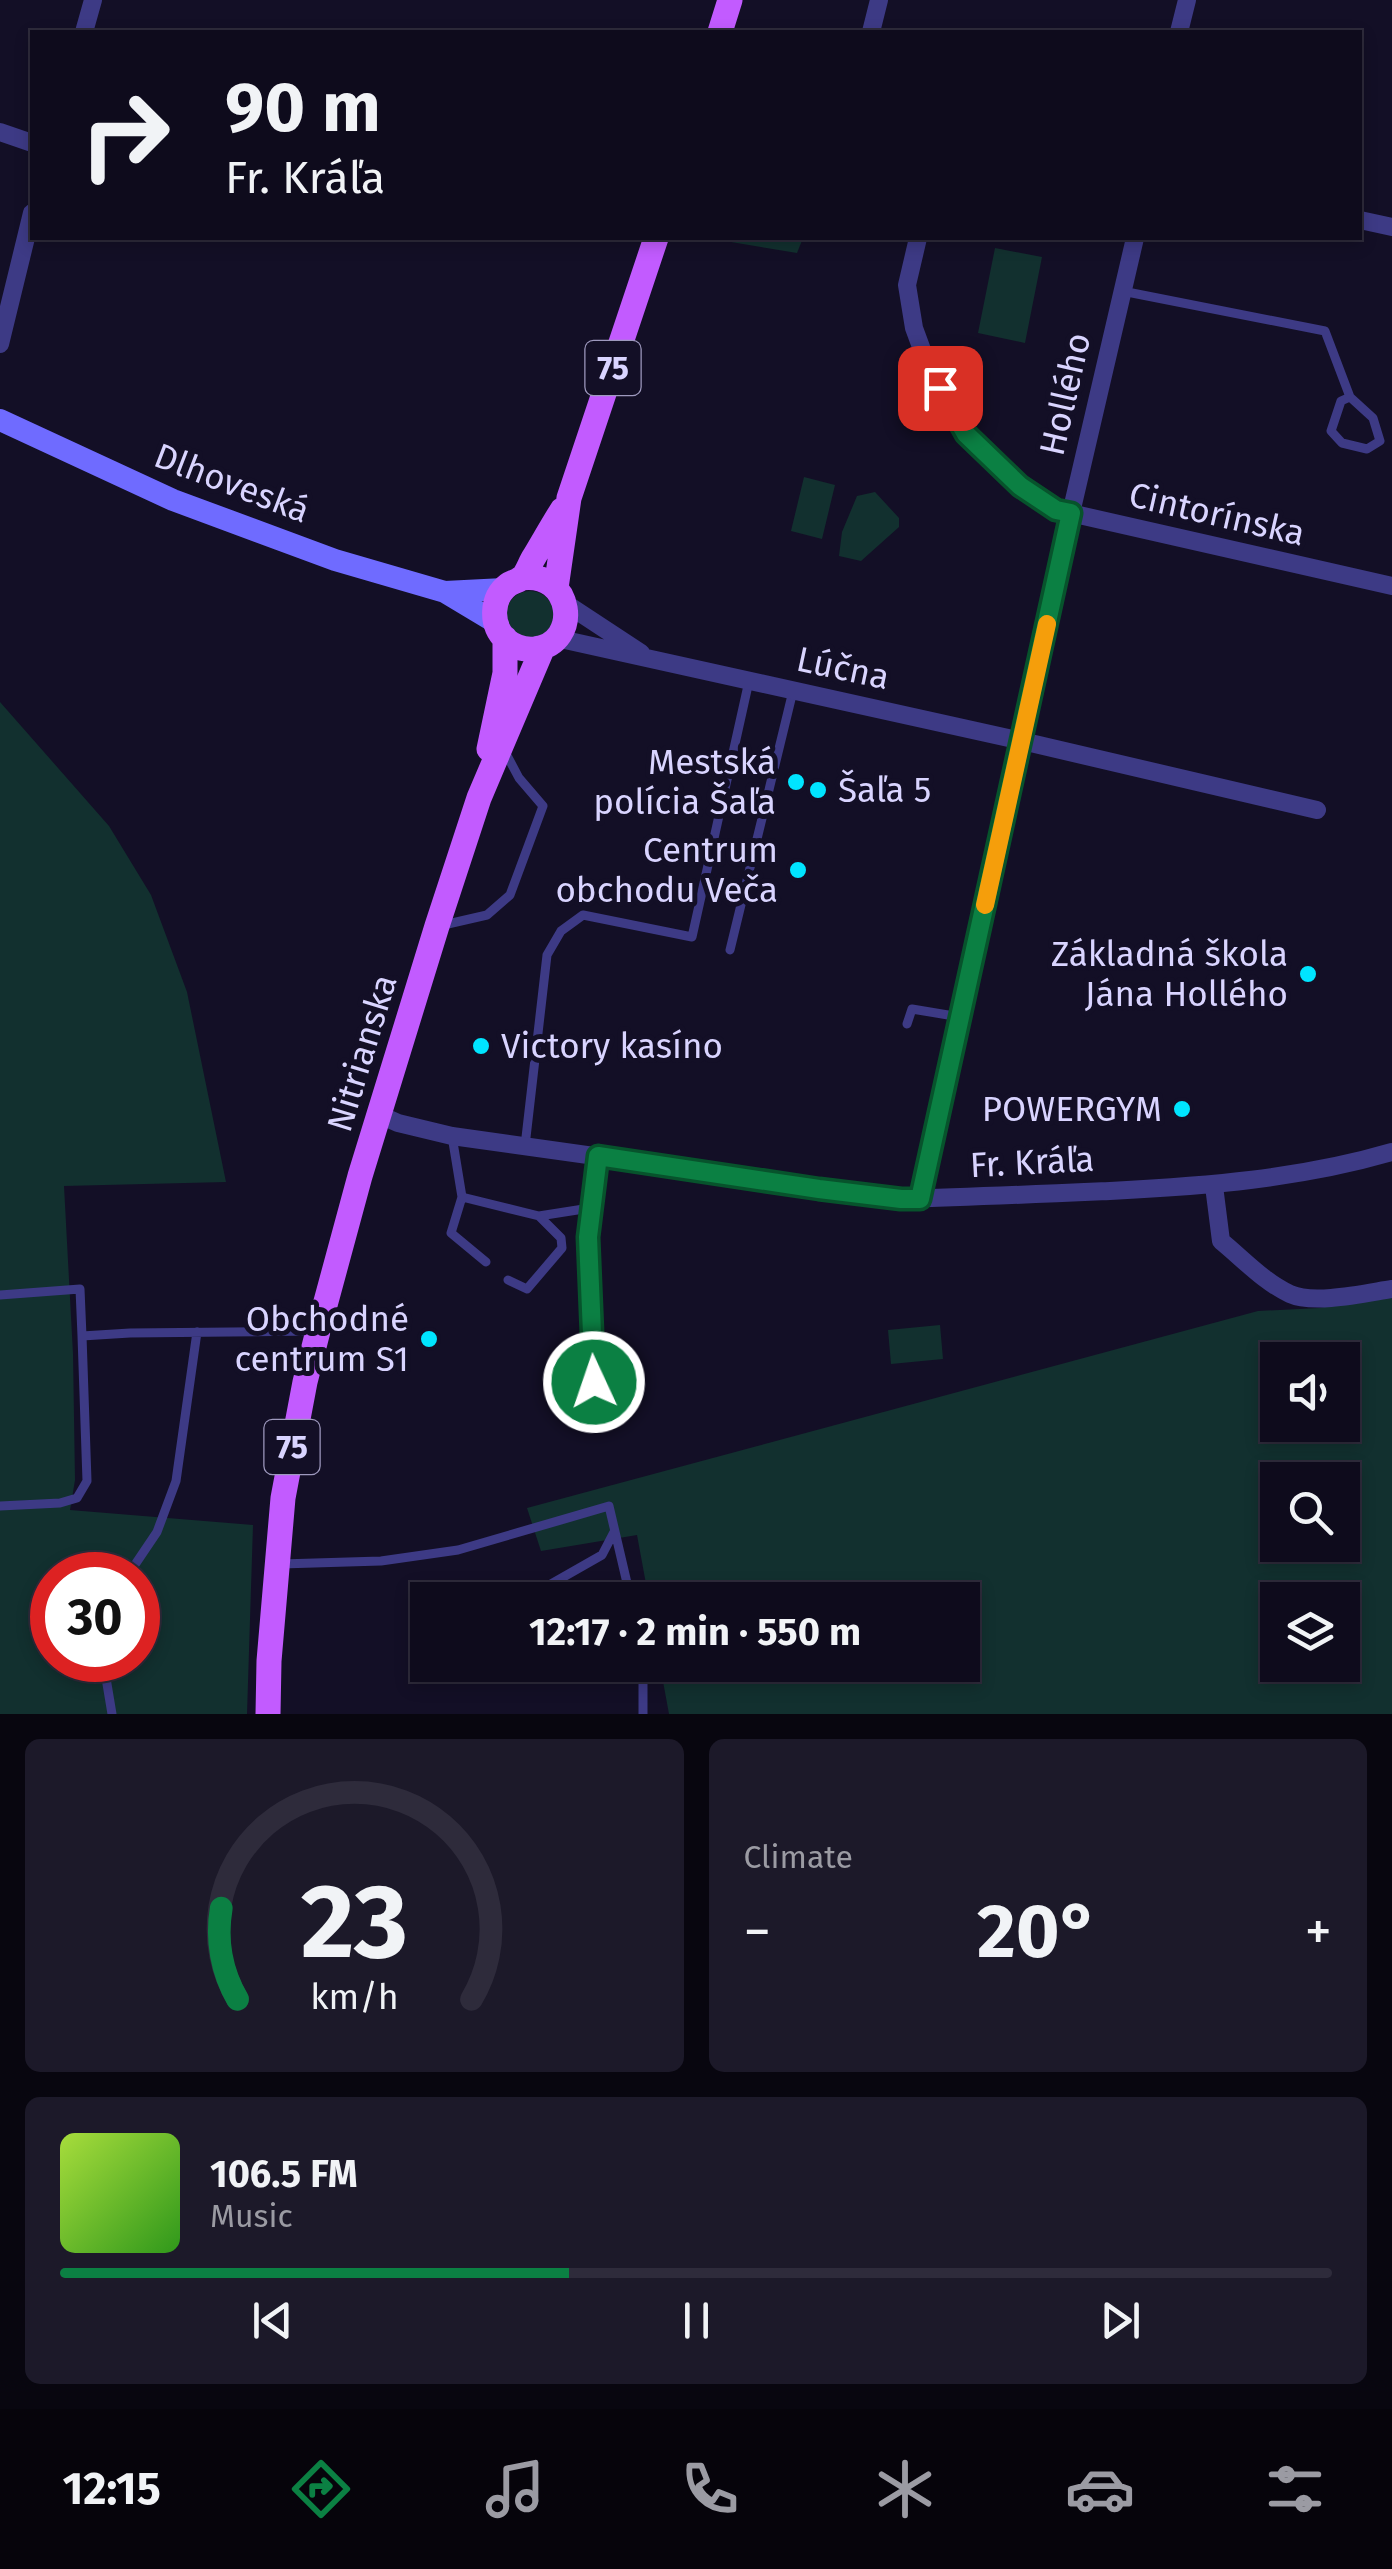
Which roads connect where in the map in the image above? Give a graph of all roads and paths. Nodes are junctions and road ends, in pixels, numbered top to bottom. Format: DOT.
graph roads {
  1 [pos="94,0"];
  2 [pos="730,0"];
  3 [pos="879,0"];
  4 [pos="1186,0"];
  5 [pos="85,30"];
  6 [pos="721,30"];
  7 [pos="872,30"];
  8 [pos="1180,30"];
  9 [pos="0,132"];
  10 [pos="30,142"];
  11 [pos="1362,220"];
  12 [pos="30,221"];
  13 [pos="1392,227"];
  14 [pos="655,240"];
  15 [pos="918,240"];
  16 [pos="1135,240"];
  17 [pos="1122,291"];
  18 [pos="0,344"];
  19 [pos="1350,397"];
  20 [pos="0,420"];
  21 [pos="569,498"];
  22 [pos="1071,513"];
  23 [pos="512,584"];
  24 [pos="1392,586"];
  25 [pos="445,592"];
  26 [pos="560,596"];
  27 [pos="500,630"];
  28 [pos="550,642"];
  29 [pos="650,658"];
  30 [pos="749,681"];
  31 [pos="793,690"];
  32 [pos="1022,740"];
  33 [pos="503,747"];
  34 [pos="479,798"];
  35 [pos="1317,810"];
  36 [pos="437,926"];
  37 [pos="730,950"];
  38 [pos="960,1018"];
  39 [pos="908,1024"];
  40 [pos="380,1115"];
  41 [pos="452,1136"];
  42 [pos="525,1146"];
  43 [pos="1392,1152"];
  44 [pos="598,1156"];
  45 [pos="1214,1186"];
  46 [pos="462,1197"];
  47 [pos="920,1199"];
  48 [pos="592,1208"];
  49 [pos="538,1216"];
  50 [pos="486,1262"];
  51 [pos="508,1280"];
  52 [pos="1392,1289"];
  53 [pos="0,1295"];
  54 [pos="318,1331"];
  55 [pos="197,1332"];
  56 [pos="82,1336"];
  57 [pos="594,1382"];
  58 [pos="0,1506"];
  59 [pos="615,1531"];
  60 [pos="144,1552"];
  61 [pos="276,1564"];
  62 [pos="554,1582"];
  63 [pos="627,1582"];
  64 [pos="107,1682"];
  65 [pos="643,1682"];
  66 [pos="112,1714"];
  67 [pos="268,1714"];
  68 [pos="643,1714"];
  1 -- 5 [label="street"];
  2 -- 6 [label="main road"];
  3 -- 7 [label="street"];
  4 -- 8 [label="street"];
  9 -- 10 [label="street"];
  11 -- 13 [label="street"];
  12 -- 18 [label="street"];
  14 -- 21 [label="main road, Nitrianska / 75"];
  15 -- 22 [label="street, Cintorínska"];
  16 -- 17 [label="street, Hollého"];
  17 -- 19 [label="lane"];
  17 -- 22 [label="street, Hollého"];
  19 -- 19 [label="lane"];
  20 -- 25 [label="main road, Dlhoveská"];
  21 -- 23 [label="main road, Nitrianska / 75"];
  21 -- 26 [label="main road, Nitrianska / 75"];
  22 -- 24 [label="street, Cintorínska"];
  22 -- 32 [label="street, Hollého"];
  23 -- 25 [label="main road, Dlhoveská"];
  23 -- 26 [label="main road"];
  23 -- 27 [label="main road, Nitrianska / 75"];
  25 -- 27 [label="main road, Dlhoveská"];
  26 -- 28 [label="main road, Nitrianska / 75"];
  26 -- 29 [label="street, Lúčna"];
  27 -- 28 [label="main road"];
  27 -- 34 [label="main road, Nitrianska / 75"];
  28 -- 29 [label="street, Lúčna"];
  28 -- 33 [label="main road, Nitrianska / 75"];
  29 -- 30 [label="street, Lúčna"];
  30 -- 31 [label="street, Lúčna"];
  30 -- 42 [label="lane"];
  31 -- 32 [label="street, Lúčna"];
  31 -- 37 [label="lane"];
  32 -- 35 [label="street"];
  32 -- 38 [label="street, Hollého"];
  33 -- 34 [label="main road, Nitrianska / 75"];
  33 -- 36 [label="lane"];
  34 -- 36 [label="main road, Nitrianska / 75"];
  36 -- 40 [label="main road, Nitrianska / 75"];
  38 -- 39 [label="lane"];
  38 -- 47 [label="street, Hollého"];
  40 -- 41 [label="street, Fr. Kráľa"];
  40 -- 54 [label="main road, Nitrianska / 75"];
  41 -- 42 [label="street, Fr. Kráľa"];
  41 -- 46 [label="lane"];
  42 -- 44 [label="street, Fr. Kráľa"];
  43 -- 45 [label="street, Fr. Kráľa"];
  44 -- 47 [label="street, Fr. Kráľa"];
  44 -- 48 [label="street"];
  45 -- 47 [label="street, Fr. Kráľa"];
  45 -- 52 [label="street"];
  46 -- 49 [label="lane"];
  46 -- 50 [label="lane"];
  48 -- 49 [label="lane"];
  48 -- 57 [label="street"];
  49 -- 51 [label="lane"];
  53 -- 56 [label="lane"];
  54 -- 55 [label="lane"];
  54 -- 61 [label="main road, 75"];
  55 -- 56 [label="lane"];
  55 -- 60 [label="lane"];
  56 -- 58 [label="lane"];
  59 -- 61 [label="lane"];
  59 -- 62 [label="lane"];
  59 -- 63 [label="lane"];
  61 -- 67 [label="main road, 75"];
  64 -- 66 [label="lane"];
  65 -- 68 [label="lane"];
}
